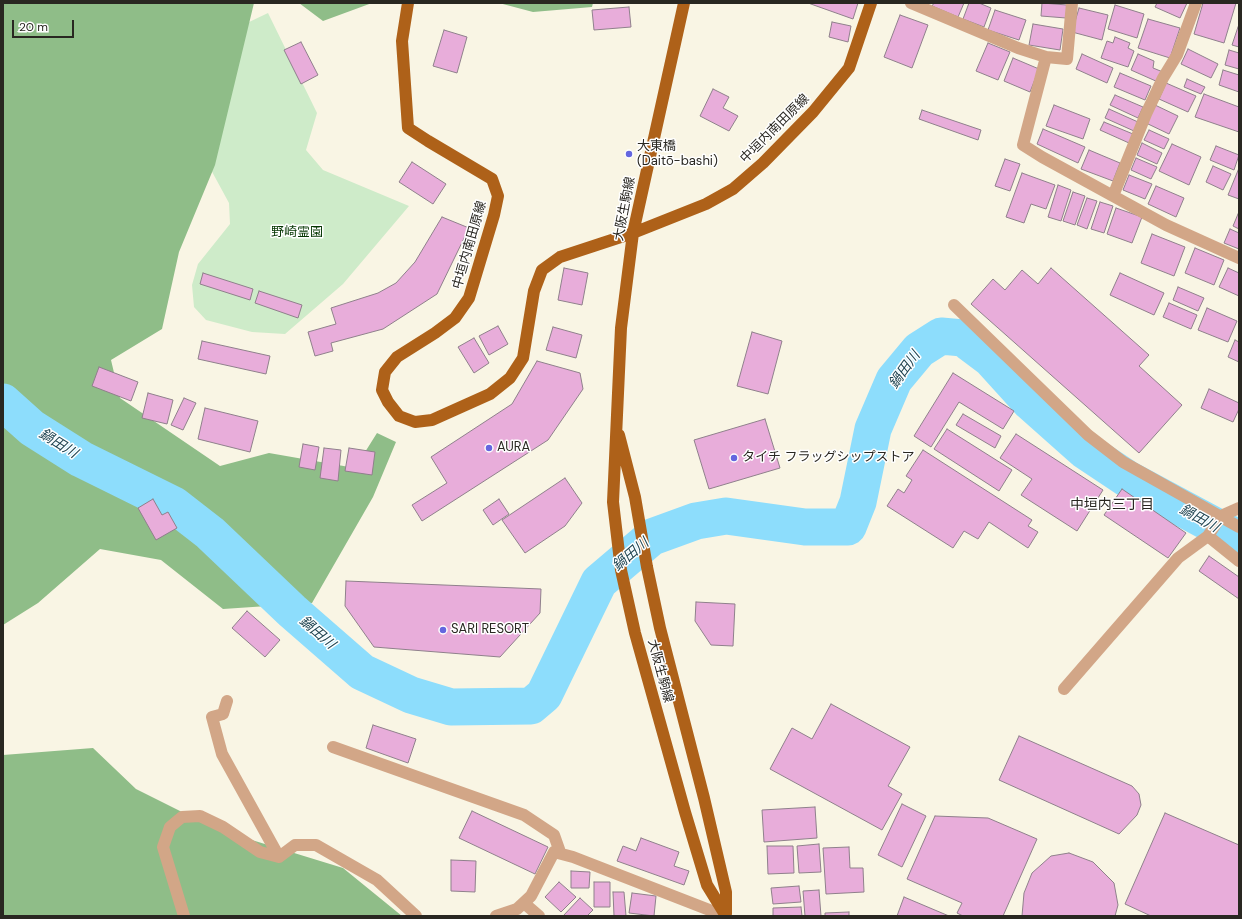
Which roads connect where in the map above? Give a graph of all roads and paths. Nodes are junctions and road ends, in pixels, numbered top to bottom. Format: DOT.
graph roads {
  1 [pos="408,3"];
  2 [pos="684,3"];
  3 [pos="871,3"];
  4 [pos="911,3"];
  5 [pos="1072,3"];
  6 [pos="1196,3"];
  7 [pos="1046,57"];
  8 [pos="1113,196"];
  9 [pos="633,233"];
  10 [pos="1239,258"];
  11 [pos="954,305"];
  12 [pos="616,424"];
  13 [pos="1239,508"];
  14 [pos="1221,516"];
  15 [pos="1239,527"];
  16 [pos="1208,536"];
  17 [pos="1239,561"];
  18 [pos="1064,689"];
  19 [pos="227,701"];
  20 [pos="333,747"];
  21 [pos="560,852"];
  22 [pos="279,857"];
  23 [pos="524,903"];
  24 [pos="184,915"];
  25 [pos="416,916"];
  26 [pos="496,916"];
  27 [pos="539,916"];
  28 [pos="726,916"];
  1 -- 9 [label="main road, 中垣内南田原線"];
  2 -- 9 [label="main road, 大阪生駒線"];
  3 -- 9 [label="main road, 中垣内南田原線"];
  4 -- 7 [label="street"];
  5 -- 7 [label="street"];
  6 -- 8 [label="street"];
  7 -- 8 [label="street"];
  8 -- 10 [label="street"];
  9 -- 12 [label="main road, 大阪生駒線"];
  11 -- 14 [label="street"];
  12 -- 28 [label="main road, 大阪生駒線"];
  12 -- 28 [label="main road, 大阪生駒線"];
  13 -- 14 [label="street"];
  14 -- 15 [label="street"];
  14 -- 16 [label="street"];
  16 -- 17 [label="street"];
  16 -- 18 [label="street"];
  19 -- 22 [label="street"];
  20 -- 21 [label="street"];
  21 -- 23 [label="street"];
  21 -- 28 [label="street"];
  22 -- 24 [label="street"];
  22 -- 25 [label="street"];
  23 -- 26 [label="street"];
  23 -- 27 [label="street"];
}
